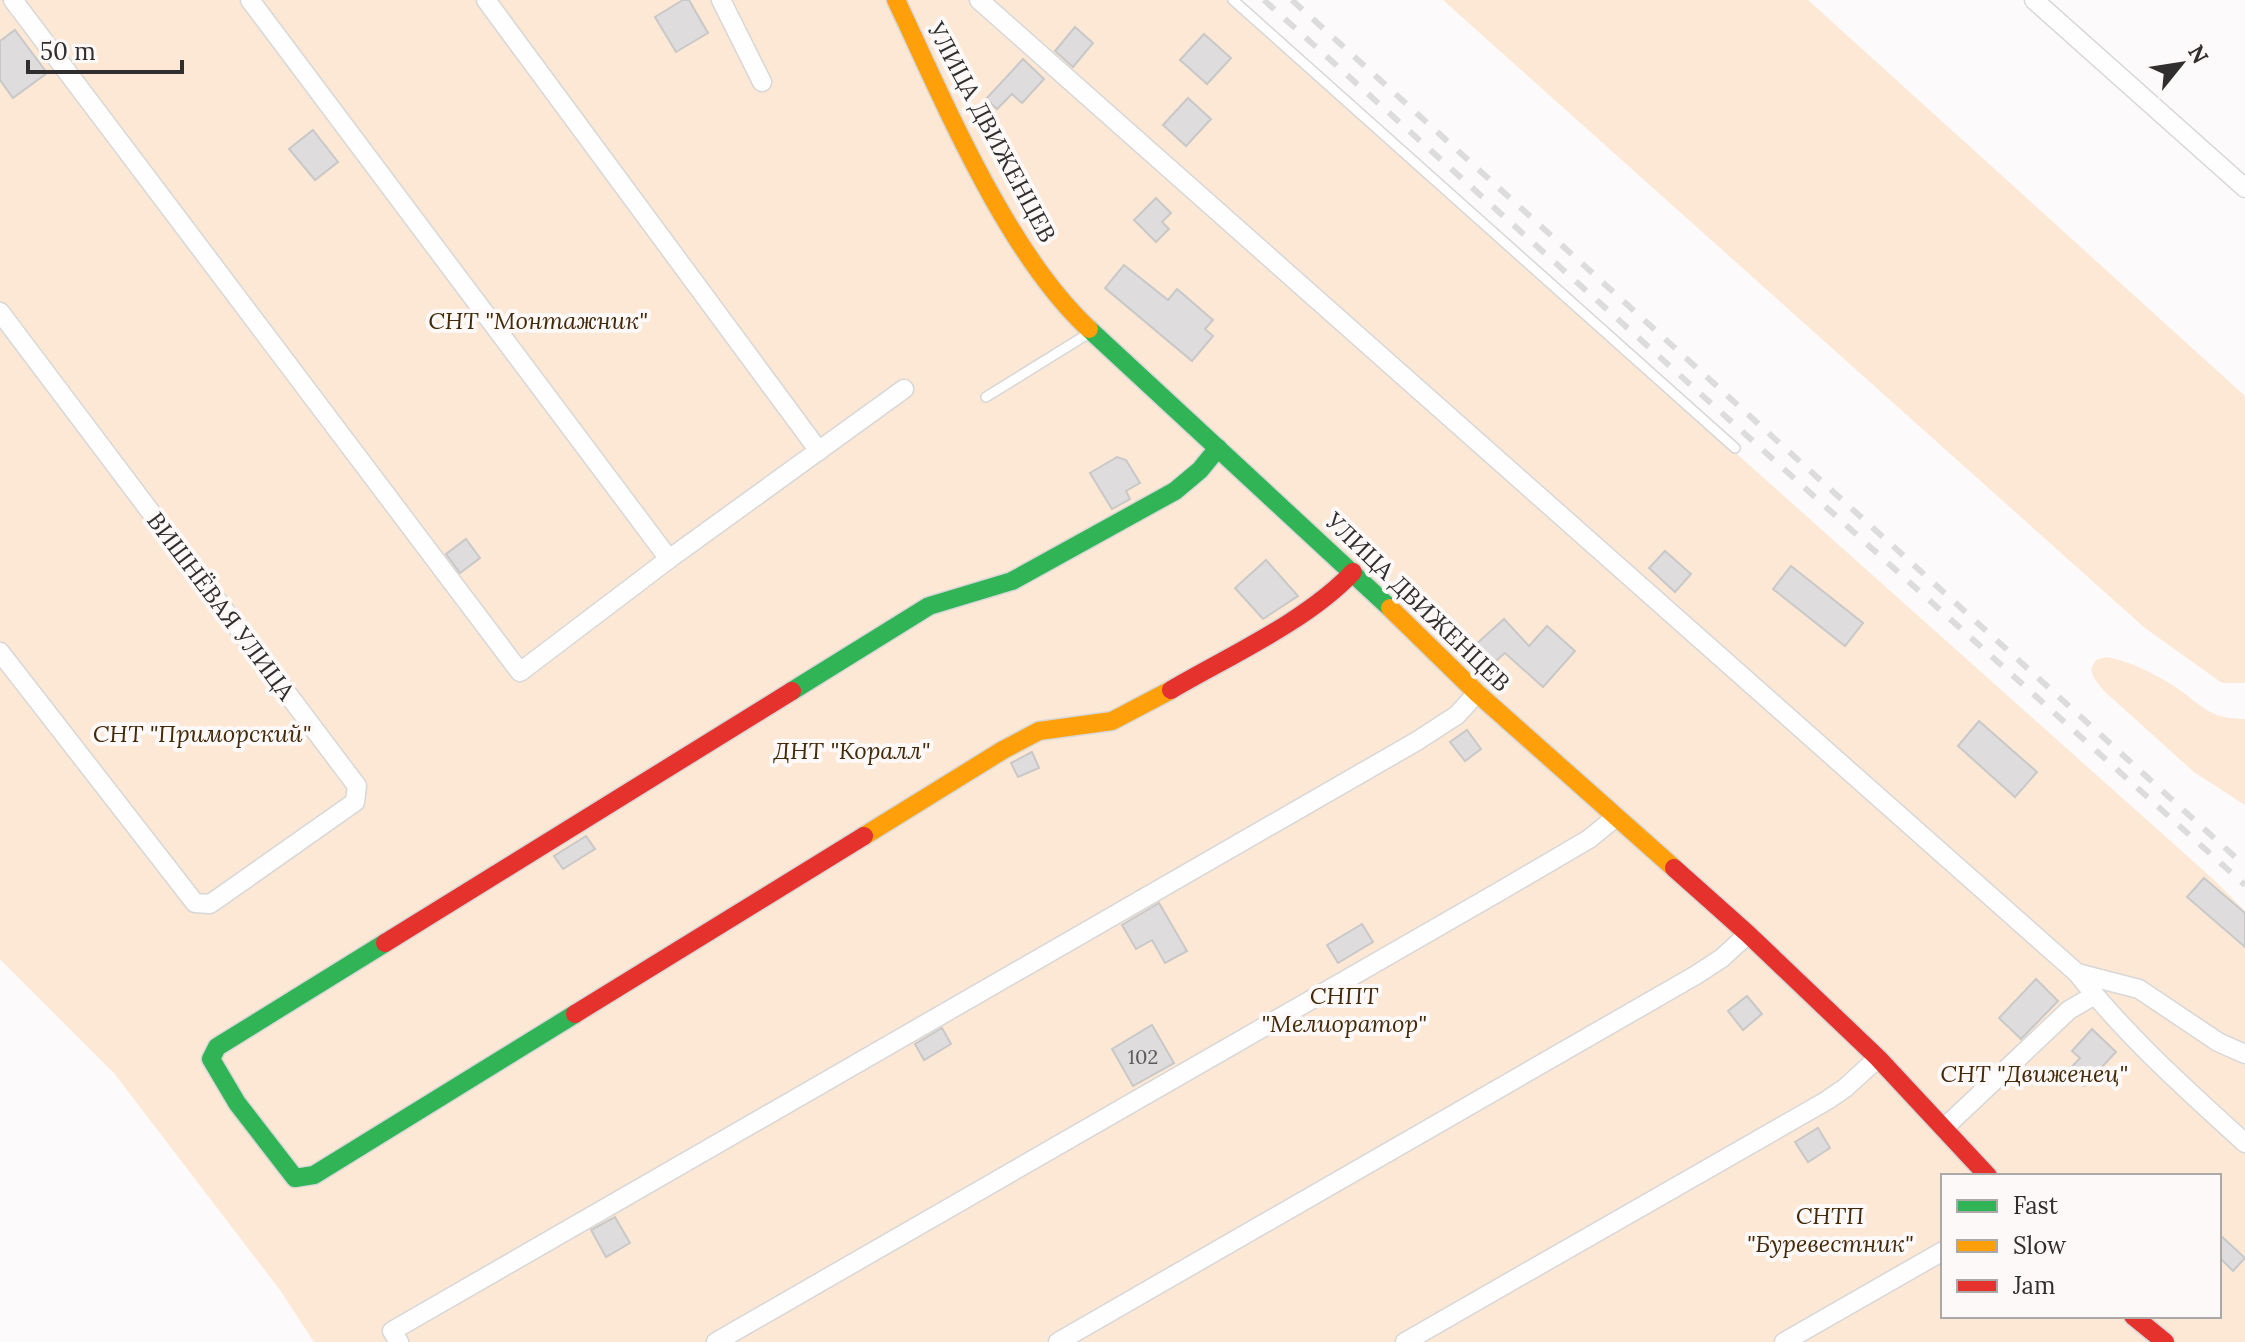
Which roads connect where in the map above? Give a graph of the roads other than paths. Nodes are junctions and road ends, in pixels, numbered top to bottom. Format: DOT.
graph roads {
  1 [pos="13,0"];
  2 [pos="250,0"];
  3 [pos="486,0"];
  4 [pos="721,0"];
  5 [pos="896,0"];
  6 [pos="979,0"];
  7 [pos="1233,0"];
  8 [pos="2034,0"];
  9 [pos="762,82"];
  10 [pos="2245,188"];
  11 [pos="0,312"];
  12 [pos="1091,332"];
  13 [pos="904,389"];
  14 [pos="986,397"];
  15 [pos="1218,448"];
  16 [pos="1735,448"];
  17 [pos="819,451"];
  18 [pos="669,559"];
  19 [pos="1353,572"];
  20 [pos="0,652"];
  21 [pos="1477,693"];
  22 [pos="1616,817"];
  23 [pos="1748,934"];
  24 [pos="2077,973"];
  25 [pos="2093,996"];
  26 [pos="2245,1054"];
  27 [pos="1878,1058"];
  28 [pos="1944,1128"];
  29 [pos="2245,1143"];
  30 [pos="1986,1174"];
  31 [pos="1941,1252"];
  32 [pos="2135,1318"];
  33 [pos="2155,1339"];
  34 [pos="399,1342"];
  35 [pos="716,1342"];
  36 [pos="1058,1342"];
  37 [pos="1405,1342"];
  38 [pos="1784,1342"];
  1 -- 18 [label="street"];
  2 -- 18 [label="street"];
  3 -- 17 [label="street"];
  4 -- 9 [label="street"];
  5 -- 12 [label="street, УЛИЦА ДВИЖЕНЦЕВ"];
  6 -- 24 [label="street"];
  7 -- 16 [label="lane"];
  8 -- 10 [label="street"];
  11 -- 20 [label="street, ВИШНЁВАЯ УЛИЦА"];
  12 -- 14 [label="lane"];
  12 -- 15 [label="street, УЛИЦА ДВИЖЕНЦЕВ"];
  13 -- 17 [label="street"];
  15 -- 19 [label="street, УЛИЦА ДВИЖЕНЦЕВ"];
  15 -- 19 [label="street"];
  17 -- 18 [label="street"];
  19 -- 21 [label="street, УЛИЦА ДВИЖЕНЦЕВ"];
  21 -- 22 [label="street, УЛИЦА ДВИЖЕНЦЕВ"];
  21 -- 34 [label="street"];
  22 -- 23 [label="street, УЛИЦА ДВИЖЕНЦЕВ"];
  22 -- 35 [label="street"];
  23 -- 27 [label="street, УЛИЦА ДВИЖЕНЦЕВ"];
  23 -- 36 [label="street"];
  24 -- 25 [label="street"];
  24 -- 26 [label="street"];
  25 -- 28 [label="street"];
  25 -- 29 [label="street"];
  27 -- 28 [label="street, УЛИЦА ДВИЖЕНЦЕВ"];
  27 -- 37 [label="street"];
  28 -- 30 [label="street, УЛИЦА ДВИЖЕНЦЕВ"];
  31 -- 38 [label="street"];
  32 -- 33 [label="street"];
}
